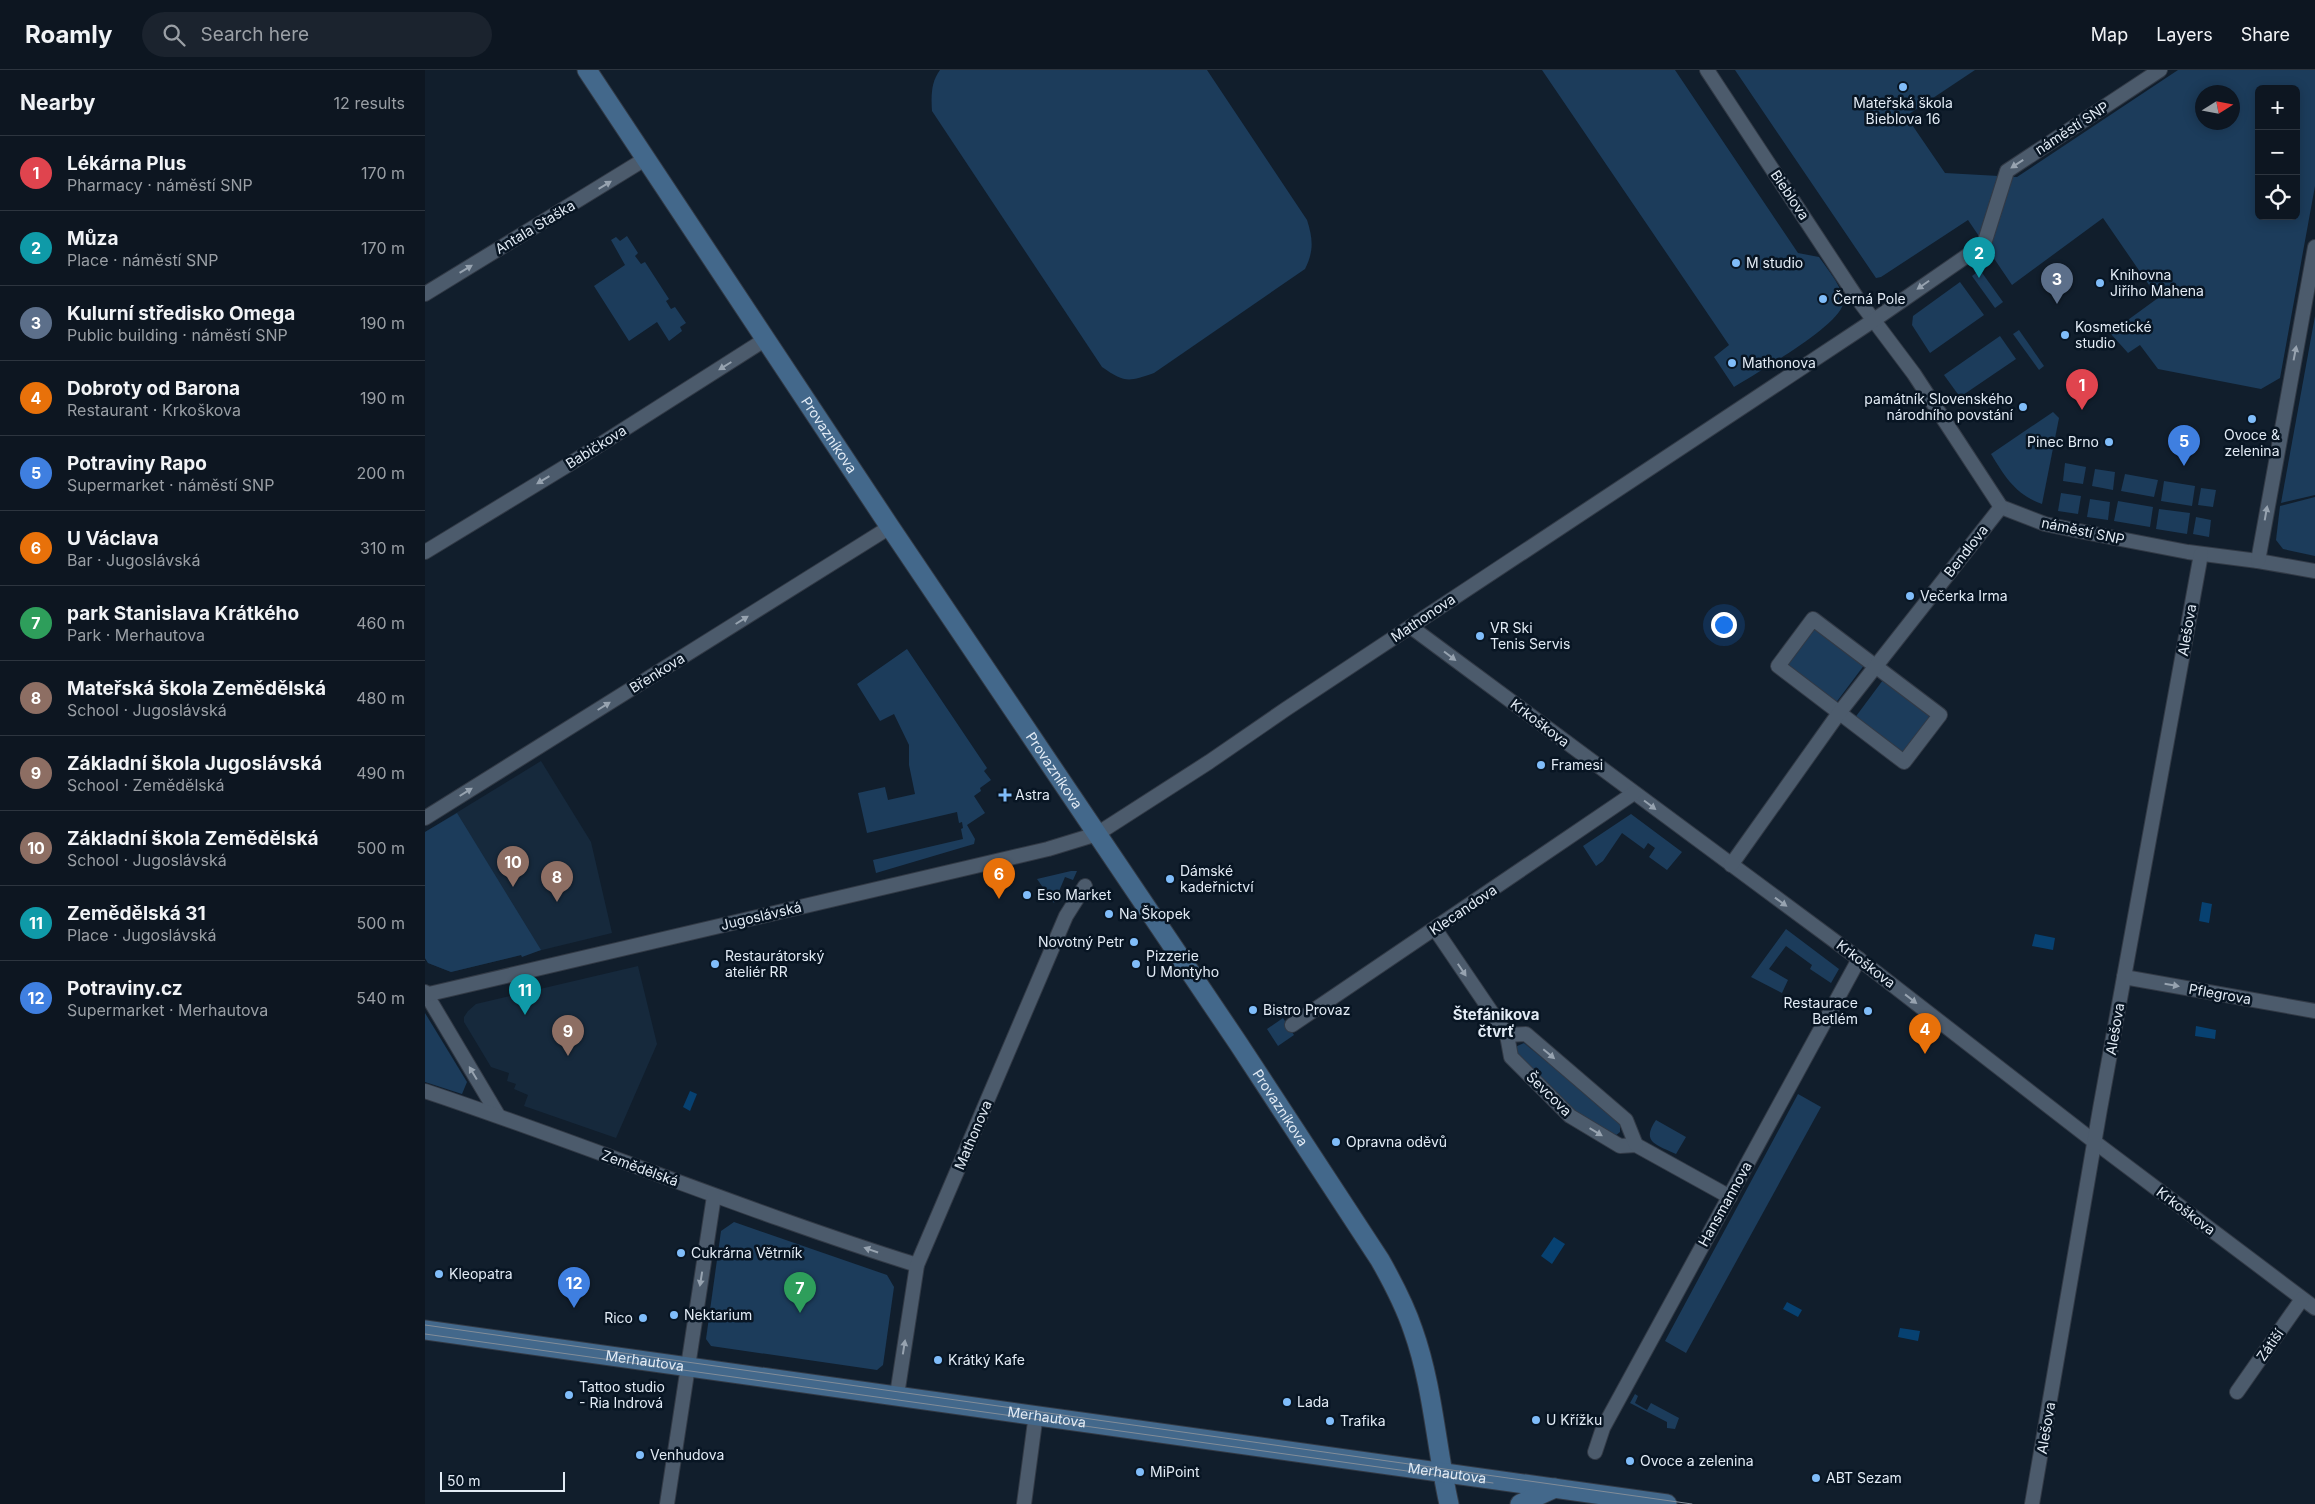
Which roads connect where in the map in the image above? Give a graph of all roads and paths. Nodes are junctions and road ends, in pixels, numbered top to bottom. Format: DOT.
graph roads {
  1 [pos="587,70"];
  2 [pos="1707,70"];
  3 [pos="2160,70"];
  4 [pos="645,159"];
  5 [pos="2315,248"];
  6 [pos="425,294"];
  7 [pos="1873,320"];
  8 [pos="766,339"];
  9 [pos="2001,507"];
  10 [pos="890,527"];
  11 [pos="425,552"];
  12 [pos="2201,554"];
  13 [pos="2258,561"];
  14 [pos="2315,571"];
  15 [pos="1411,626"];
  16 [pos="1876,667"];
  17 [pos="1839,713"];
  18 [pos="1634,793"];
  19 [pos="425,818"];
  20 [pos="1097,834"];
  21 [pos="1731,865"];
  22 [pos="1085,886"];
  23 [pos="1435,929"];
  24 [pos="1859,958"];
  25 [pos="2124,977"];
  26 [pos="425,994"];
  27 [pos="2315,1011"];
  28 [pos="1292,1025"];
  29 [pos="1507,1035"];
  30 [pos="425,1091"];
  31 [pos="498,1115"];
  32 [pos="2096,1143"];
  33 [pos="1636,1145"];
  34 [pos="714,1196"];
  35 [pos="1730,1197"];
  36 [pos="917,1265"];
  37 [pos="2302,1299"];
  38 [pos="2315,1308"];
  39 [pos="425,1330"];
  40 [pos="687,1368"];
  41 [pos="2237,1392"];
  42 [pos="897,1396"];
  43 [pos="1036,1414"];
  44 [pos="1595,1452"];
  45 [pos="1442,1471"];
  46 [pos="1555,1488"];
  47 [pos="667,1504"];
  48 [pos="1024,1504"];
  49 [pos="1449,1504"];
  50 [pos="1520,1504"];
  51 [pos="1667,1504"];
  52 [pos="2032,1504"];
  1 -- 4 [label="main road, Provazníkova"];
  2 -- 7 [label="street, Bieblova"];
  3 -- 7 [label="street, náměstí SNP, one-way"];
  6 -- 4 [label="street, Antala Staška, one-way"];
  4 -- 8 [label="main road, Provazníkova"];
  13 -- 5 [label="street, one-way"];
  7 -- 9 [label="street"];
  7 -- 15 [label="street, Mathonova"];
  8 -- 10 [label="main road, Provazníkova"];
  8 -- 11 [label="street, Babičkova, one-way"];
  9 -- 12 [label="street, náměstí SNP"];
  9 -- 16 [label="street, Bendlova"];
  19 -- 10 [label="street, Břenkova, one-way"];
  10 -- 20 [label="main road, Provazníkova"];
  12 -- 13 [label="street, náměstí SNP"];
  12 -- 25 [label="street, Alešova"];
  13 -- 14 [label="street, náměstí SNP"];
  15 -- 18 [label="street, Krkoškova, one-way"];
  15 -- 20 [label="street, Mathonova"];
  16 -- 17 [label="street, Bendlova"];
  16 -- 17 [label="street"];
  16 -- 17 [label="street"];
  17 -- 21 [label="street, Bendlova"];
  18 -- 21 [label="street, Krkoškova, one-way"];
  18 -- 23 [label="street, Klecandova"];
  20 -- 26 [label="street, Jugoslávská"];
  20 -- 45 [label="main road, Provazníkova"];
  21 -- 24 [label="street, Krkoškova, one-way"];
  22 -- 36 [label="street, Mathonova"];
  23 -- 28 [label="street, Klecandova"];
  23 -- 29 [label="street, Ševcova, one-way"];
  24 -- 32 [label="street, Krkoškova, one-way"];
  24 -- 35 [label="street, Hansmannova"];
  25 -- 27 [label="street, Pflegrova, one-way"];
  25 -- 32 [label="street, Alešova"];
  31 -- 26 [label="street, one-way"];
  29 -- 33 [label="street, Ševcova, one-way"];
  29 -- 33 [label="street, Ševcova, one-way"];
  30 -- 31 [label="street"];
  31 -- 34 [label="street, Zemědělská"];
  32 -- 37 [label="street, Krkoškova"];
  32 -- 52 [label="street, Alešova"];
  33 -- 35 [label="street, Ševcova"];
  36 -- 34 [label="street, Zemědělská, one-way"];
  34 -- 40 [label="street, one-way"];
  35 -- 44 [label="street, Hansmannova"];
  42 -- 36 [label="street, Mathonova, one-way"];
  37 -- 38 [label="street, Krkoškova"];
  37 -- 41 [label="street, Zátiší"];
  39 -- 40 [label="main road, Merhautova"];
  40 -- 42 [label="main road, Merhautova"];
  40 -- 47 [label="street"];
  42 -- 43 [label="main road, Merhautova"];
  43 -- 45 [label="main road, Merhautova"];
  43 -- 48 [label="street"];
  45 -- 46 [label="main road, Merhautova"];
  45 -- 49 [label="main road, Provazníkova"];
  46 -- 50 [label="main road"];
  46 -- 51 [label="main road, Merhautova"];
}
